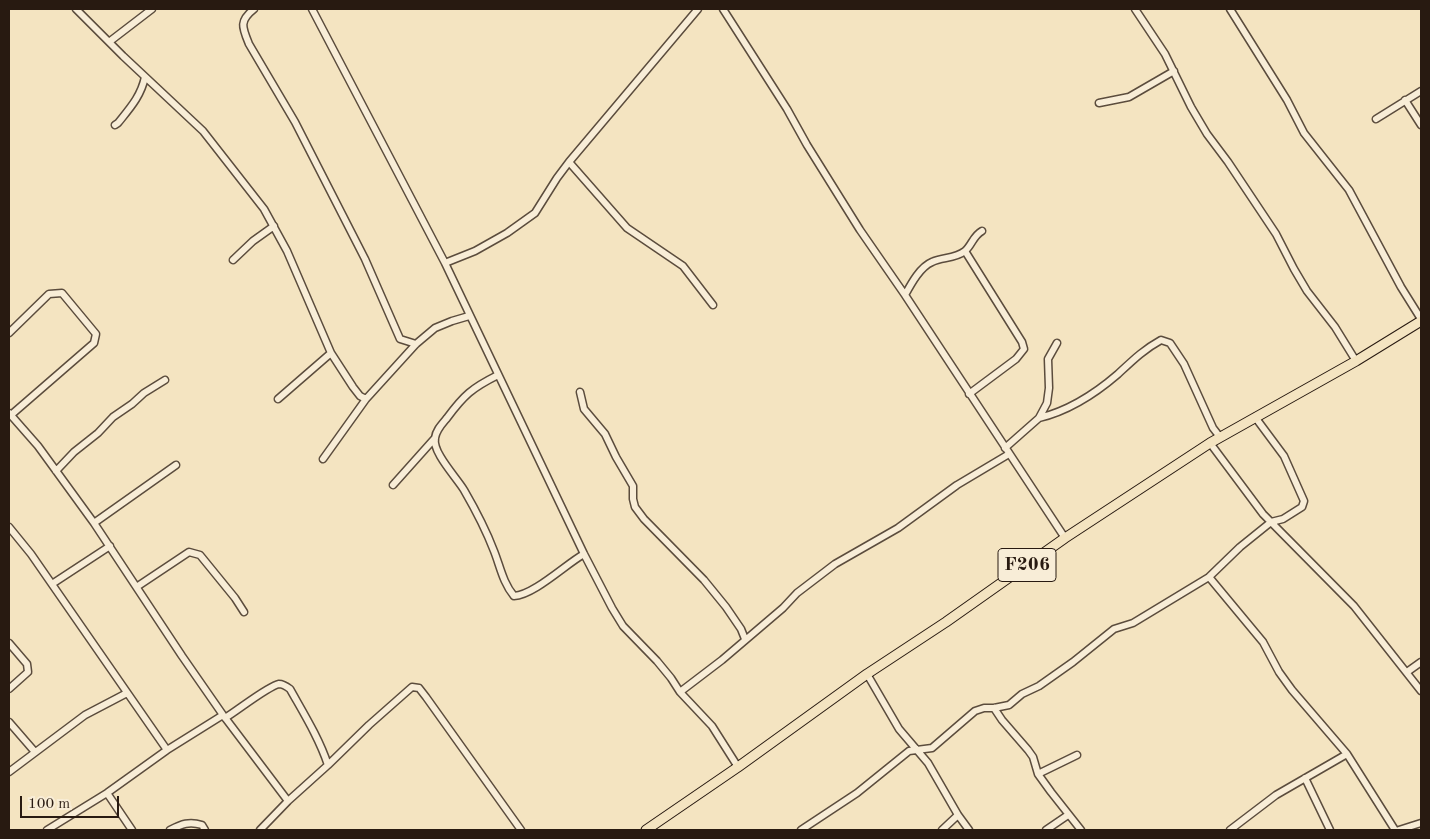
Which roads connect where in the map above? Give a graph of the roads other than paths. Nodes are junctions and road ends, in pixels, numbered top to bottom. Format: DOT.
graph roads {
  1 [pos="76,9"];
  2 [pos="152,9"];
  3 [pos="254,9"];
  4 [pos="312,9"];
  5 [pos="698,9"];
  6 [pos="723,9"];
  7 [pos="1135,9"];
  8 [pos="1230,9"];
  9 [pos="108,42"];
  10 [pos="1174,71"];
  11 [pos="145,77"];
  12 [pos="1421,91"];
  13 [pos="1405,100"];
  14 [pos="1099,103"];
  15 [pos="1376,119"];
  16 [pos="115,125"];
  17 [pos="1421,125"];
  18 [pos="569,162"];
  19 [pos="274,226"];
  20 [pos="982,231"];
  21 [pos="965,251"];
  22 [pos="233,260"];
  23 [pos="445,263"];
  24 [pos="905,295"];
  25 [pos="713,305"];
  26 [pos="469,316"];
  27 [pos="1421,320"];
  28 [pos="9,333"];
  29 [pos="1057,343"];
  30 [pos="416,344"];
  31 [pos="331,354"];
  32 [pos="1356,361"];
  33 [pos="498,375"];
  34 [pos="165,380"];
  35 [pos="580,392"];
  36 [pos="969,394"];
  37 [pos="278,399"];
  38 [pos="366,400"];
  39 [pos="10,414"];
  40 [pos="1255,417"];
  41 [pos="1039,418"];
  42 [pos="1220,437"];
  43 [pos="434,438"];
  44 [pos="1210,443"];
  45 [pos="1005,448"];
  46 [pos="1009,454"];
  47 [pos="323,459"];
  48 [pos="176,465"];
  49 [pos="56,471"];
  50 [pos="394,485"];
  51 [pos="1271,522"];
  52 [pos="94,523"];
  53 [pos="9,527"];
  54 [pos="1066,538"];
  55 [pos="110,546"];
  56 [pos="584,554"];
  57 [pos="1209,577"];
  58 [pos="52,584"];
  59 [pos="138,586"];
  60 [pos="244,612"];
  61 [pos="745,639"];
  62 [pos="9,643"];
  63 [pos="1421,662"];
  64 [pos="1407,672"];
  65 [pos="867,674"];
  66 [pos="9,689"];
  67 [pos="1421,691"];
  68 [pos="680,692"];
  69 [pos="128,693"];
  70 [pos="994,708"];
  71 [pos="224,717"];
  72 [pos="9,722"];
  73 [pos="167,750"];
  74 [pos="918,751"];
  75 [pos="35,752"];
  76 [pos="1347,754"];
  77 [pos="1078,755"];
  78 [pos="328,765"];
  79 [pos="738,767"];
  80 [pos="9,772"];
  81 [pos="1038,774"];
  82 [pos="1305,778"];
  83 [pos="107,793"];
  84 [pos="288,801"];
  85 [pos="1068,814"];
  86 [pos="958,815"];
  87 [pos="1421,823"];
  88 [pos="47,830"];
  89 [pos="132,830"];
  90 [pos="170,830"];
  91 [pos="205,830"];
  92 [pos="260,830"];
  93 [pos="521,830"];
  94 [pos="646,830"];
  95 [pos="801,830"];
  96 [pos="942,830"];
  97 [pos="969,830"];
  98 [pos="1046,830"];
  99 [pos="1081,830"];
  100 [pos="1230,830"];
  101 [pos="1330,830"];
  102 [pos="1397,830"];
  1 -- 9 [label="street"];
  2 -- 9 [label="street"];
  3 -- 30 [label="street"];
  4 -- 23 [label="street"];
  5 -- 18 [label="street"];
  6 -- 24 [label="street"];
  7 -- 10 [label="street"];
  8 -- 27 [label="street"];
  9 -- 11 [label="street"];
  10 -- 14 [label="street"];
  10 -- 32 [label="street"];
  11 -- 16 [label="street"];
  11 -- 19 [label="street"];
  12 -- 13 [label="street"];
  13 -- 15 [label="street"];
  13 -- 17 [label="street"];
  18 -- 23 [label="street"];
  18 -- 25 [label="street"];
  19 -- 22 [label="street"];
  19 -- 31 [label="street"];
  20 -- 21 [label="street"];
  21 -- 24 [label="street"];
  21 -- 36 [label="street"];
  23 -- 26 [label="street"];
  24 -- 36 [label="street"];
  26 -- 30 [label="street"];
  26 -- 33 [label="street"];
  27 -- 32 [label="main road, F206"];
  28 -- 39 [label="street"];
  29 -- 41 [label="street"];
  30 -- 38 [label="street"];
  31 -- 37 [label="street"];
  31 -- 38 [label="street"];
  32 -- 40 [label="main road, F206"];
  33 -- 43 [label="street"];
  33 -- 56 [label="street"];
  34 -- 49 [label="street"];
  35 -- 61 [label="street"];
  36 -- 45 [label="street"];
  38 -- 47 [label="street"];
  39 -- 49 [label="street"];
  40 -- 42 [label="main road, F206"];
  40 -- 51 [label="street"];
  41 -- 42 [label="street"];
  41 -- 45 [label="street"];
  42 -- 44 [label="main road, F206"];
  43 -- 50 [label="street"];
  43 -- 56 [label="street"];
  44 -- 51 [label="street"];
  44 -- 54 [label="main road, F206"];
  45 -- 46 [label="street"];
  46 -- 54 [label="street"];
  46 -- 61 [label="street"];
  48 -- 52 [label="street"];
  49 -- 52 [label="street"];
  51 -- 57 [label="street"];
  51 -- 64 [label="street"];
  52 -- 55 [label="street"];
  53 -- 58 [label="street"];
  54 -- 65 [label="main road, F206"];
  55 -- 58 [label="street"];
  55 -- 59 [label="street"];
  56 -- 68 [label="street"];
  57 -- 70 [label="street"];
  57 -- 76 [label="street"];
  58 -- 69 [label="street"];
  59 -- 60 [label="street"];
  59 -- 71 [label="street"];
  61 -- 68 [label="street"];
  62 -- 66 [label="street"];
  63 -- 64 [label="street"];
  64 -- 67 [label="street"];
  65 -- 74 [label="street"];
  65 -- 79 [label="main road, F206"];
  68 -- 79 [label="street"];
  69 -- 73 [label="street"];
  69 -- 75 [label="street"];
  70 -- 74 [label="street"];
  70 -- 81 [label="street"];
  71 -- 73 [label="street"];
  71 -- 78 [label="street"];
  71 -- 84 [label="street"];
  72 -- 75 [label="street"];
  73 -- 83 [label="street"];
  74 -- 86 [label="street"];
  74 -- 95 [label="street"];
  75 -- 80 [label="street"];
  76 -- 82 [label="street"];
  76 -- 102 [label="street"];
  77 -- 81 [label="street"];
  78 -- 84 [label="street"];
  78 -- 93 [label="street"];
  79 -- 94 [label="main road, F206"];
  81 -- 85 [label="street"];
  82 -- 100 [label="street"];
  82 -- 101 [label="street"];
  83 -- 88 [label="street"];
  83 -- 89 [label="street"];
  84 -- 92 [label="street"];
  85 -- 98 [label="street"];
  85 -- 99 [label="street"];
  86 -- 96 [label="street"];
  86 -- 97 [label="street"];
  87 -- 102 [label="street"];
  90 -- 91 [label="street"];
}
